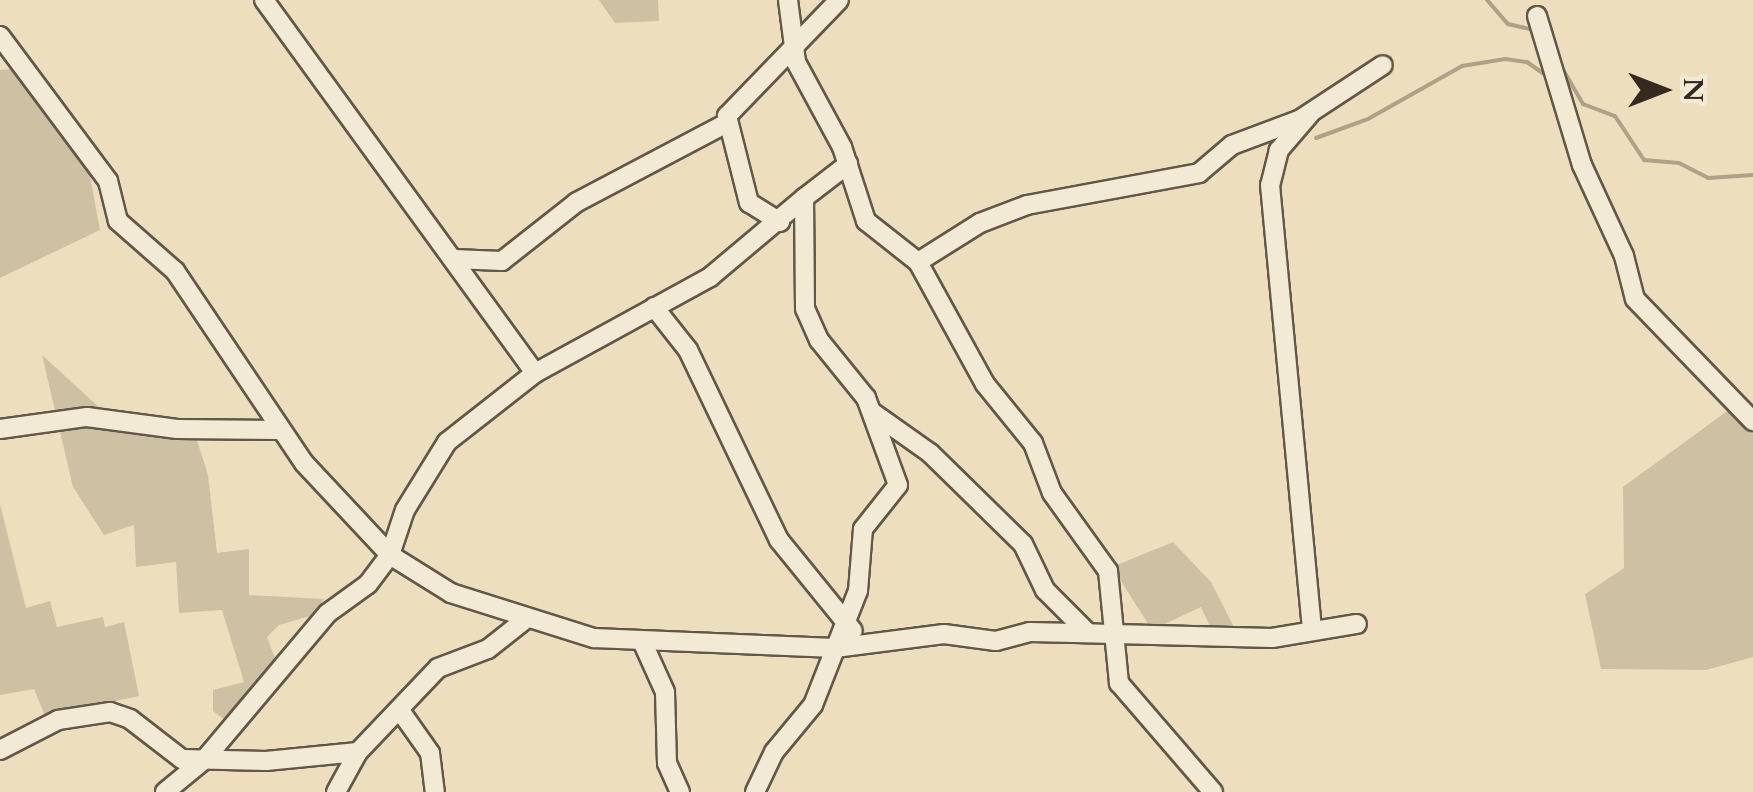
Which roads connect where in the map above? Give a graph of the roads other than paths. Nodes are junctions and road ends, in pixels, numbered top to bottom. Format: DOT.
graph roads {
  1 [pos="264,0"];
  2 [pos="788,0"];
  3 [pos="839,0"];
  4 [pos="1537,16"];
  5 [pos="0,36"];
  6 [pos="792,47"];
  7 [pos="1383,65"];
  8 [pos="1310,114"];
  9 [pos="727,123"];
  10 [pos="848,164"];
  11 [pos="804,198"];
  12 [pos="780,222"];
  13 [pos="454,259"];
  14 [pos="918,262"];
  15 [pos="654,307"];
  16 [pos="535,373"];
  17 [pos="872,412"];
  18 [pos="1753,421"];
  19 [pos="0,429"];
  20 [pos="278,430"];
  21 [pos="390,555"];
  22 [pos="526,620"];
  23 [pos="1357,624"];
  24 [pos="847,625"];
  25 [pos="1312,631"];
  26 [pos="1088,633"];
  27 [pos="1110,635"];
  28 [pos="642,641"];
  29 [pos="867,644"];
  30 [pos="836,648"];
  31 [pos="399,709"];
  32 [pos="0,750"];
  33 [pos="358,752"];
  34 [pos="204,760"];
  35 [pos="165,792"];
  36 [pos="336,792"];
  37 [pos="435,792"];
  38 [pos="680,792"];
  39 [pos="755,792"];
  40 [pos="1213,792"];
  1 -- 13 [label="street"];
  2 -- 6 [label="street"];
  3 -- 6 [label="street"];
  4 -- 18 [label="street"];
  5 -- 20 [label="street"];
  6 -- 9 [label="street"];
  6 -- 10 [label="street"];
  7 -- 8 [label="street"];
  8 -- 14 [label="street"];
  8 -- 25 [label="street"];
  9 -- 12 [label="street"];
  9 -- 13 [label="street"];
  10 -- 11 [label="street"];
  10 -- 14 [label="street"];
  11 -- 12 [label="street"];
  11 -- 17 [label="street"];
  12 -- 15 [label="street"];
  13 -- 16 [label="street"];
  14 -- 27 [label="street"];
  15 -- 16 [label="street"];
  15 -- 24 [label="street"];
  16 -- 21 [label="street"];
  17 -- 24 [label="street"];
  17 -- 26 [label="street"];
  19 -- 20 [label="street"];
  20 -- 21 [label="street"];
  21 -- 22 [label="street"];
  21 -- 34 [label="street"];
  22 -- 28 [label="street"];
  22 -- 31 [label="street"];
  23 -- 25 [label="street"];
  24 -- 29 [label="street"];
  24 -- 30 [label="street"];
  25 -- 27 [label="street"];
  26 -- 27 [label="street"];
  26 -- 29 [label="street"];
  27 -- 40 [label="street"];
  28 -- 30 [label="street"];
  28 -- 38 [label="street"];
  29 -- 30 [label="street"];
  30 -- 39 [label="street"];
  31 -- 33 [label="street"];
  31 -- 37 [label="street"];
  32 -- 34 [label="street"];
  33 -- 34 [label="street"];
  33 -- 36 [label="street"];
  34 -- 35 [label="street"];
}
